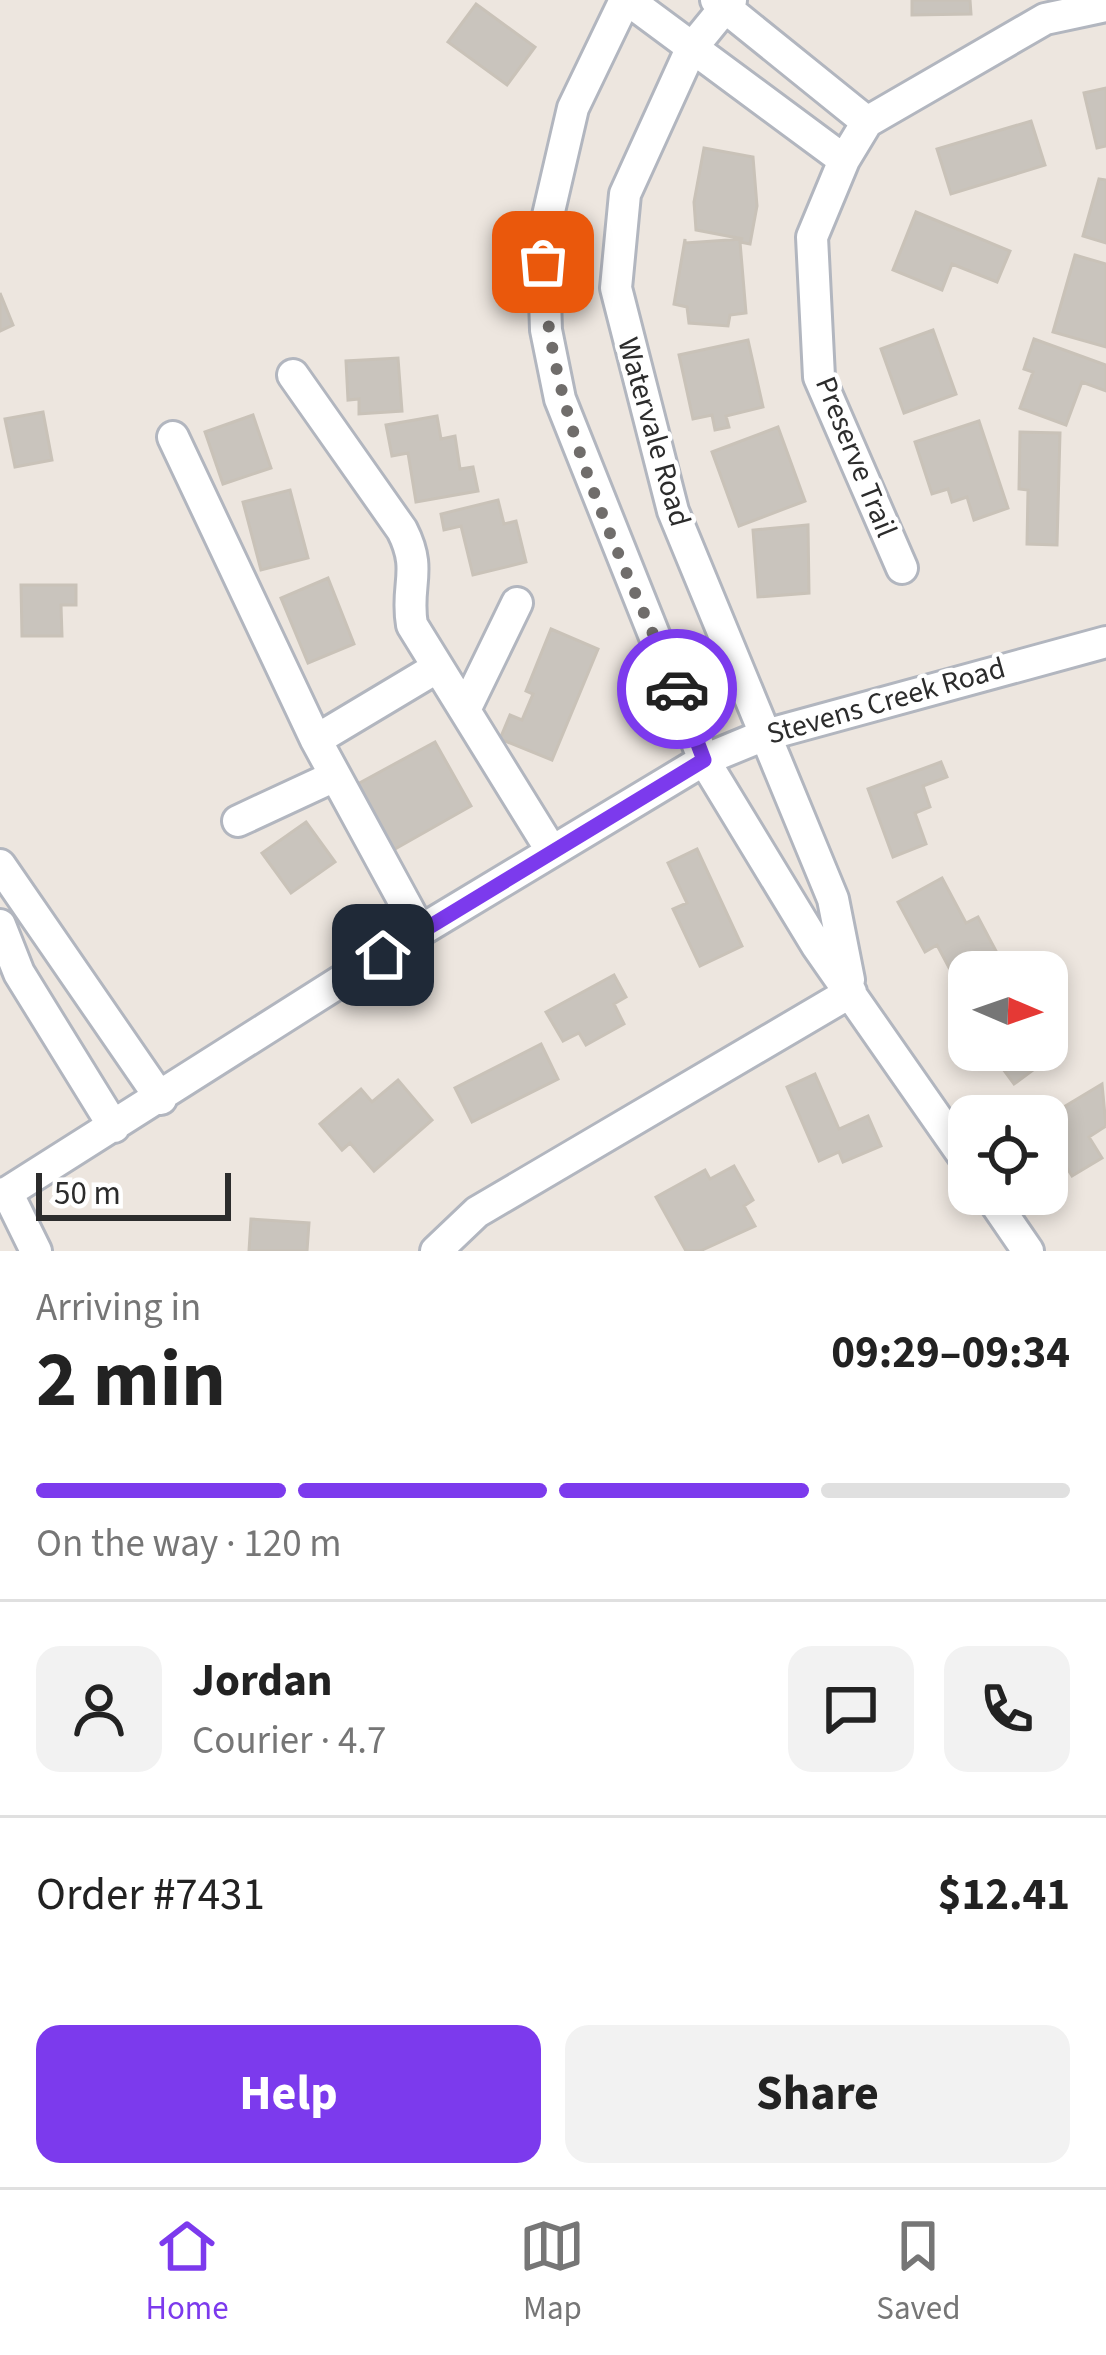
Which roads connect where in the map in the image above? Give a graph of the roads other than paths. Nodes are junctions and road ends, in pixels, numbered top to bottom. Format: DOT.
graph roads {
  1 [pos="627,0"];
  2 [pos="724,2"];
  3 [pos="1106,6"];
  4 [pos="691,49"];
  5 [pos="867,122"];
  6 [pos="844,160"];
  7 [pos="293,376"];
  8 [pos="173,437"];
  9 [pos="902,568"];
  10 [pos="517,603"];
  11 [pos="1106,642"];
  12 [pos="438,667"];
  13 [pos="465,710"];
  14 [pos="762,736"];
  15 [pos="316,740"];
  16 [pos="704,760"];
  17 [pos="334,776"];
  18 [pos="238,821"];
  19 [pos="551,850"];
  20 [pos="811,851"];
  21 [pos="0,865"];
  22 [pos="771,871"];
  23 [pos="0,925"];
  24 [pos="420,931"];
  25 [pos="851,992"];
  26 [pos="160,1099"];
  27 [pos="115,1127"];
  28 [pos="948,1133"];
  29 [pos="4,1194"];
  30 [pos="1003,1215"];
  31 [pos="36,1251"];
  32 [pos="436,1251"];
  33 [pos="1028,1251"];
  1 -- 4 [label="street"];
  1 -- 16 [label="street"];
  2 -- 4 [label="street, Watervale Road"];
  2 -- 5 [label="street"];
  3 -- 5 [label="street, Preserve Trail"];
  4 -- 6 [label="street"];
  4 -- 14 [label="street, Watervale Road"];
  5 -- 6 [label="street, Preserve Trail"];
  6 -- 9 [label="street, Preserve Trail"];
  7 -- 12 [label="street"];
  8 -- 15 [label="street"];
  10 -- 13 [label="street"];
  11 -- 14 [label="street, Stevens Creek Road"];
  12 -- 13 [label="street"];
  12 -- 15 [label="street"];
  13 -- 19 [label="street"];
  14 -- 16 [label="street, Stevens Creek Road"];
  14 -- 20 [label="street, Watervale Road"];
  15 -- 17 [label="street"];
  16 -- 19 [label="street, Stevens Creek Road"];
  16 -- 22 [label="street"];
  17 -- 18 [label="street"];
  17 -- 24 [label="street"];
  19 -- 24 [label="street, Stevens Creek Road"];
  20 -- 22 [label="street"];
  20 -- 25 [label="street, Watervale Road"];
  21 -- 26 [label="street"];
  22 -- 25 [label="street"];
  23 -- 27 [label="street"];
  24 -- 26 [label="street, Stevens Creek Road"];
  25 -- 28 [label="street"];
  25 -- 32 [label="street"];
  26 -- 27 [label="street, Stevens Creek Road"];
  27 -- 29 [label="street, Stevens Creek Road"];
  29 -- 31 [label="street"];
  30 -- 33 [label="street"];
}
